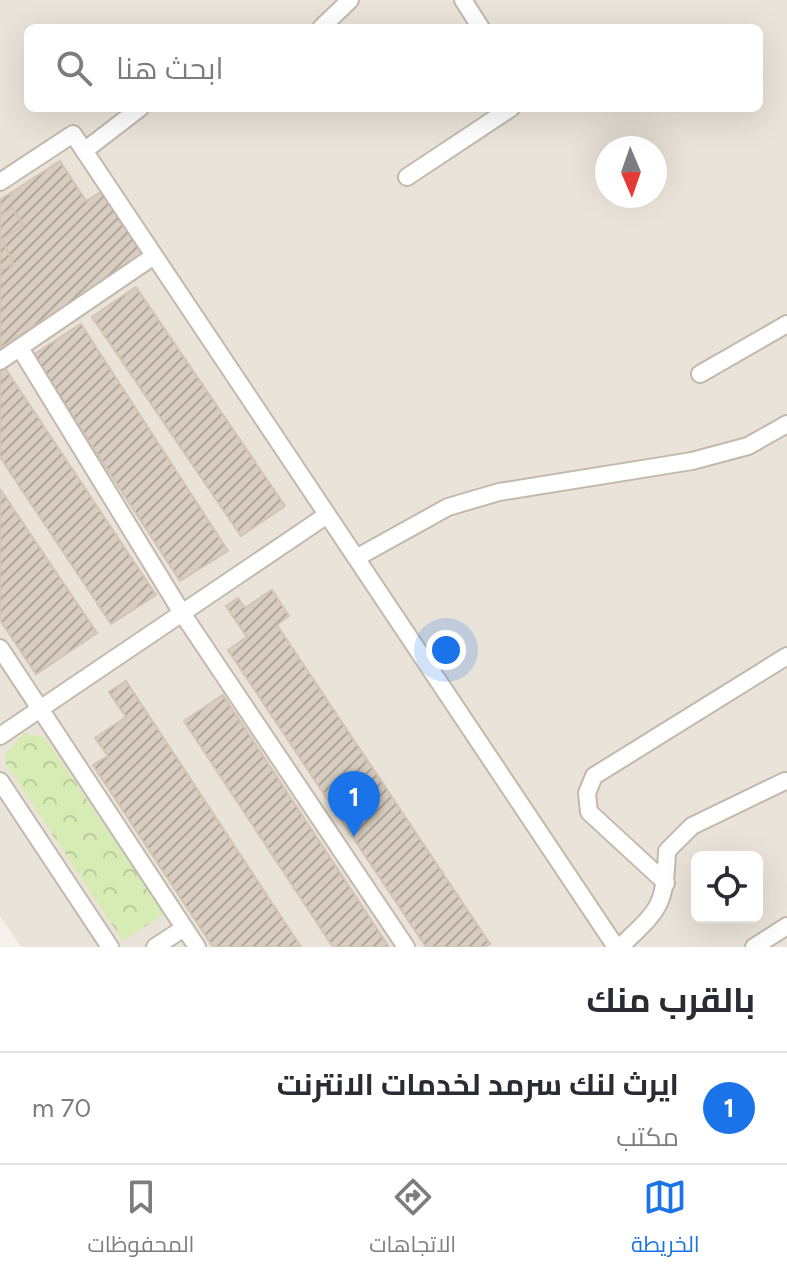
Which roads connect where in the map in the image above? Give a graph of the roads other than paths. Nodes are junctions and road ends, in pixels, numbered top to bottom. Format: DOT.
graph roads {
  1 [pos="350,0"];
  2 [pos="463,0"];
  3 [pos="325,24"];
  4 [pos="478,24"];
  5 [pos="135,112"];
  6 [pos="505,112"];
  7 [pos="84,151"];
  8 [pos="407,177"];
  9 [pos="0,182"];
  10 [pos="154,256"];
  11 [pos="787,324"];
  12 [pos="20,348"];
  13 [pos="0,361"];
  14 [pos="700,374"];
  15 [pos="787,424"];
  16 [pos="327,515"];
  17 [pos="356,558"];
  18 [pos="182,613"];
  19 [pos="0,648"];
  20 [pos="787,656"];
  21 [pos="39,710"];
  22 [pos="0,736"];
  23 [pos="0,781"];
  24 [pos="785,781"];
  25 [pos="666,883"];
  26 [pos="787,926"];
  27 [pos="184,928"];
  28 [pos="110,947"];
  29 [pos="155,947"];
  30 [pos="197,947"];
  31 [pos="406,947"];
  32 [pos="618,947"];
  33 [pos="754,947"];
  1 -- 3 [label="street"];
  2 -- 4 [label="street"];
  5 -- 7 [label="street"];
  6 -- 8 [label="street"];
  7 -- 9 [label="street"];
  7 -- 10 [label="street"];
  10 -- 12 [label="street"];
  10 -- 16 [label="street"];
  11 -- 14 [label="street"];
  12 -- 13 [label="street"];
  12 -- 18 [label="street"];
  15 -- 17 [label="street"];
  16 -- 17 [label="street"];
  16 -- 18 [label="street"];
  17 -- 32 [label="street"];
  18 -- 21 [label="street"];
  18 -- 31 [label="street"];
  19 -- 21 [label="street"];
  20 -- 25 [label="street"];
  21 -- 22 [label="street"];
  21 -- 27 [label="street"];
  23 -- 28 [label="street"];
  24 -- 25 [label="street"];
  25 -- 32 [label="street"];
  26 -- 33 [label="street"];
  27 -- 29 [label="street"];
  27 -- 30 [label="street"];
}
